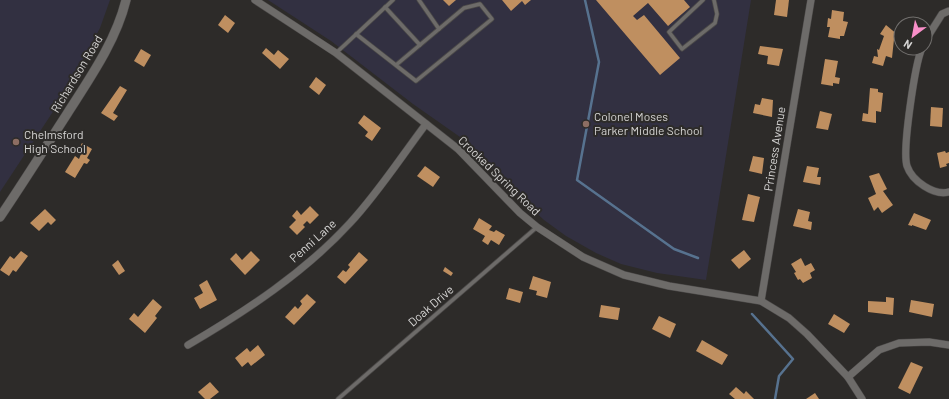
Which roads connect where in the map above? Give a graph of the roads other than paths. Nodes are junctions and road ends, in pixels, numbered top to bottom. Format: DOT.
graph roads {
  1 [pos="126,0"];
  2 [pos="255,0"];
  3 [pos="393,0"];
  4 [pos="419,0"];
  5 [pos="703,0"];
  6 [pos="714,0"];
  7 [pos="811,0"];
  8 [pos="385,7"];
  9 [pos="949,11"];
  10 [pos="439,29"];
  11 [pos="933,29"];
  12 [pos="356,34"];
  13 [pos="420,45"];
  14 [pos="336,53"];
  15 [pos="919,56"];
  16 [pos="396,65"];
  17 [pos="426,124"];
  18 [pos="949,192"];
  19 [pos="0,217"];
  20 [pos="536,227"];
  21 [pos="761,301"];
  22 [pos="188,345"];
  23 [pos="949,345"];
  24 [pos="848,377"];
  25 [pos="338,399"];
  26 [pos="862,399"];
  1 -- 19 [label="street, Richardson Road"];
  2 -- 14 [label="street, Crooked Spring Road"];
  3 -- 8 [label="lane"];
  4 -- 10 [label="lane"];
  5 -- 6 [label="lane"];
  7 -- 21 [label="street, Princess Avenue"];
  8 -- 12 [label="lane"];
  8 -- 13 [label="lane"];
  9 -- 11 [label="street"];
  10 -- 13 [label="lane"];
  10 -- 16 [label="lane"];
  12 -- 14 [label="lane"];
  12 -- 16 [label="lane"];
  13 -- 16 [label="lane"];
  14 -- 17 [label="street, Crooked Spring Road"];
  15 -- 18 [label="street"];
  17 -- 20 [label="street, Crooked Spring Road"];
  17 -- 22 [label="street, Penni Lane"];
  20 -- 21 [label="street, Crooked Spring Road"];
  20 -- 25 [label="lane, Doak Drive"];
  21 -- 24 [label="street, Crooked Spring Road"];
  23 -- 24 [label="street"];
  24 -- 26 [label="street, Crooked Spring Road"];
}
